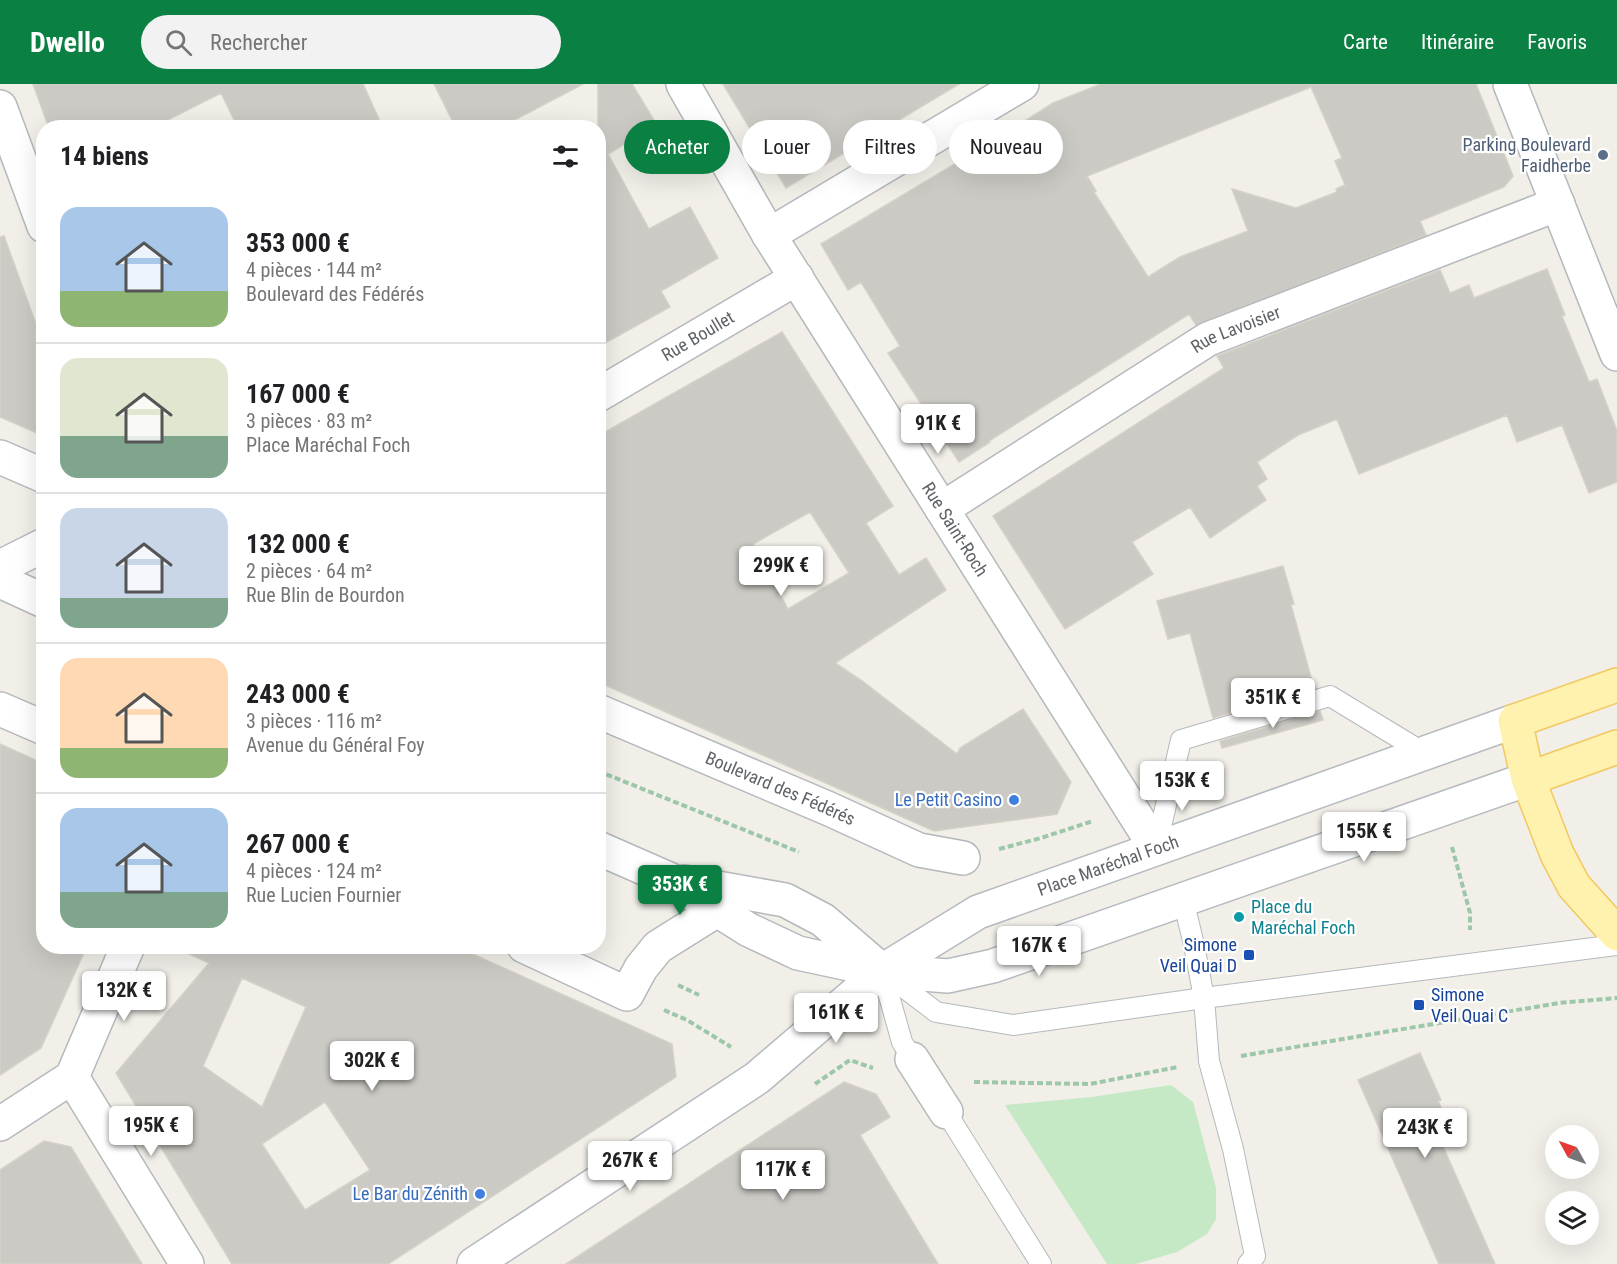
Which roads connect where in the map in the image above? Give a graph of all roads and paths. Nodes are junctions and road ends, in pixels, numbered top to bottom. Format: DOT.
graph roads {
  1 [pos="683,84"];
  2 [pos="1022,84"];
  3 [pos="1510,84"];
  4 [pos="0,107"];
  5 [pos="36,204"];
  6 [pos="1558,204"];
  7 [pos="769,235"];
  8 [pos="797,278"];
  9 [pos="1617,354"];
  10 [pos="606,389"];
  11 [pos="0,457"];
  12 [pos="36,473"];
  13 [pos="942,509"];
  14 [pos="36,549"];
  15 [pos="0,567"];
  16 [pos="0,581"];
  17 [pos="36,597"];
  18 [pos="1617,685"];
  19 [pos="0,709"];
  20 [pos="606,714"];
  21 [pos="1515,721"];
  22 [pos="36,725"];
  23 [pos="1617,747"];
  24 [pos="1424,753"];
  25 [pos="606,774"];
  26 [pos="1528,779"];
  27 [pos="1130,808"];
  28 [pos="1441,809"];
  29 [pos="1156,848"];
  30 [pos="606,852"];
  31 [pos="799,852"];
  32 [pos="963,858"];
  33 [pos="671,880"];
  34 [pos="1183,899"];
  35 [pos="717,910"];
  36 [pos="1617,934"];
  37 [pos="1617,945"];
  38 [pos="125,954"];
  39 [pos="541,954"];
  40 [pos="1470,964"];
  41 [pos="882,972"];
  42 [pos="627,994"];
  43 [pos="1204,998"];
  44 [pos="1617,998"];
  45 [pos="738,1051"];
  46 [pos="912,1059"];
  47 [pos="1209,1061"];
  48 [pos="72,1077"];
  49 [pos="806,1090"];
  50 [pos="938,1099"];
  51 [pos="0,1124"];
  52 [pos="187,1264"];
  53 [pos="474,1264"];
  54 [pos="1041,1264"];
  55 [pos="1248,1264"];
  1 -- 7 [label="street, Rue Saint-Roch"];
  2 -- 7 [label="street"];
  3 -- 6 [label="street"];
  4 -- 5 [label="street"];
  6 -- 9 [label="street"];
  6 -- 13 [label="street, Rue Lavoisier"];
  7 -- 8 [label="street, Rue Saint-Roch"];
  8 -- 10 [label="street, Rue Boullet"];
  8 -- 13 [label="street, Rue Saint-Roch"];
  11 -- 12 [label="street"];
  13 -- 27 [label="street, Rue Saint-Roch"];
  14 -- 15 [label="street"];
  16 -- 17 [label="street"];
  18 -- 21 [label="main road, Place Maréchal Foch"];
  19 -- 22 [label="street"];
  20 -- 32 [label="street, Boulevard des Fédérés"];
  21 -- 24 [label="street, Place Maréchal Foch"];
  21 -- 26 [label="main road"];
  23 -- 26 [label="main road"];
  24 -- 29 [label="street, Place Maréchal Foch"];
  24 -- 29 [label="lane"];
  25 -- 31 [label="path"];
  26 -- 28 [label="street"];
  26 -- 36 [label="main road"];
  27 -- 29 [label="street, Rue Saint-Roch"];
  27 -- 32 [label="path"];
  28 -- 34 [label="street"];
  28 -- 40 [label="path"];
  29 -- 41 [label="street, Place Maréchal Foch"];
  30 -- 33 [label="street"];
  33 -- 35 [label="street"];
  33 -- 41 [label="street"];
  34 -- 41 [label="street"];
  34 -- 43 [label="lane"];
  35 -- 41 [label="street"];
  35 -- 42 [label="street"];
  37 -- 40 [label="lane"];
  38 -- 48 [label="street"];
  39 -- 42 [label="street"];
  40 -- 43 [label="lane"];
  41 -- 43 [label="lane"];
  41 -- 46 [label="lane"];
  41 -- 53 [label="street, Place Maréchal Foch"];
  42 -- 45 [label="path"];
  43 -- 47 [label="lane"];
  44 -- 47 [label="path"];
  46 -- 50 [label="street"];
  47 -- 50 [label="path"];
  47 -- 55 [label="lane"];
  48 -- 51 [label="street"];
  48 -- 52 [label="street"];
  49 -- 50 [label="path"];
  50 -- 54 [label="lane"];
}
